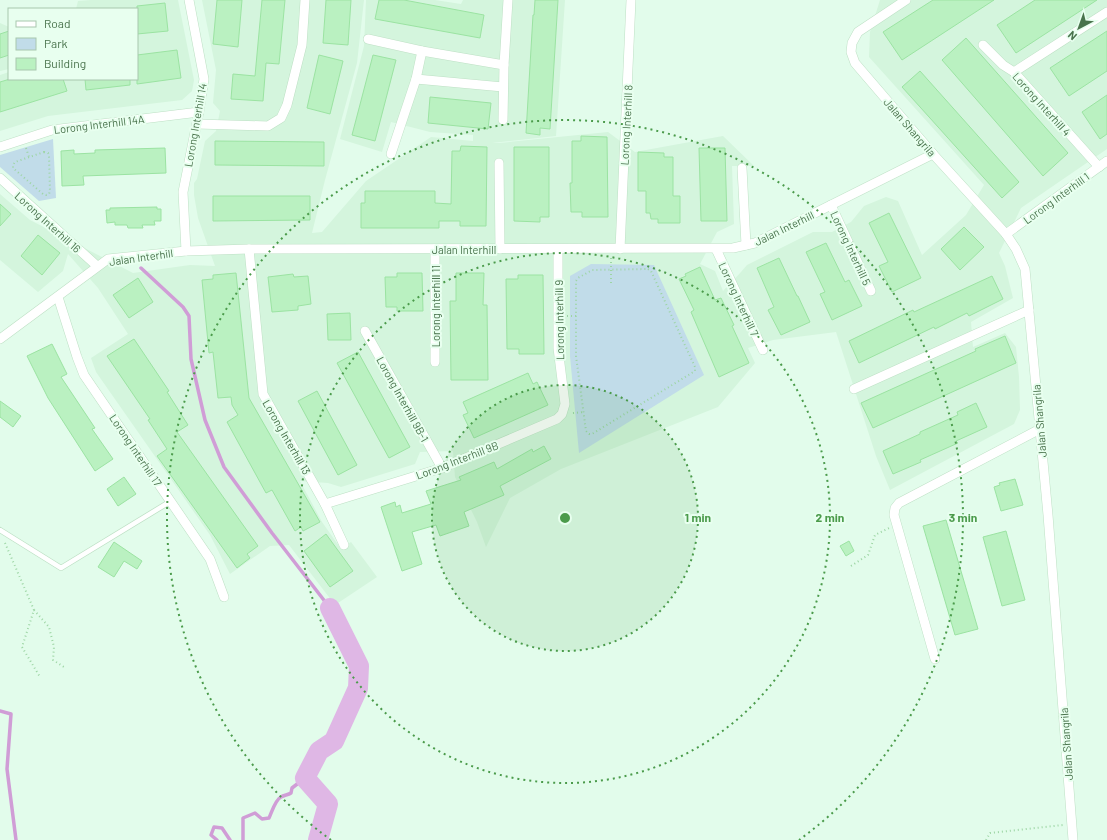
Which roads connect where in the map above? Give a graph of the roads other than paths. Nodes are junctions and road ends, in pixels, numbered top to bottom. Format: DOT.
graph roads {
  1 [pos="189,0"];
  2 [pos="305,0"];
  3 [pos="508,0"];
  4 [pos="631,0"];
  5 [pos="906,0"];
  6 [pos="1107,12"];
  7 [pos="368,39"];
  8 [pos="983,45"];
  9 [pos="422,51"];
  10 [pos="504,65"];
  11 [pos="1014,72"];
  12 [pos="416,79"];
  13 [pos="503,87"];
  14 [pos="199,112"];
  15 [pos="503,120"];
  16 [pos="197,124"];
  17 [pos="0,146"];
  18 [pos="391,154"];
  19 [pos="933,154"];
  20 [pos="1107,161"];
  21 [pos="499,163"];
  22 [pos="1098,167"];
  23 [pos="742,168"];
  24 [pos="0,178"];
  25 [pos="831,205"];
  26 [pos="1006,234"];
  27 [pos="746,245"];
  28 [pos="249,249"];
  29 [pos="435,249"];
  30 [pos="500,249"];
  31 [pos="558,249"];
  32 [pos="620,249"];
  33 [pos="716,249"];
  34 [pos="186,251"];
  35 [pos="97,266"];
  36 [pos="871,291"];
  37 [pos="58,297"];
  38 [pos="1029,310"];
  39 [pos="365,331"];
  40 [pos="0,339"];
  41 [pos="763,350"];
  42 [pos="435,362"];
  43 [pos="854,389"];
  44 [pos="562,414"];
  45 [pos="1040,429"];
  46 [pos="442,468"];
  47 [pos="171,502"];
  48 [pos="325,504"];
  49 [pos="0,530"];
  50 [pos="344,545"];
  51 [pos="224,597"];
  52 [pos="935,659"];
  53 [pos="1073,840"];
  1 -- 14 [label="street, Lorong Interhill 14"];
  2 -- 16 [label="street"];
  3 -- 10 [label="street"];
  4 -- 32 [label="street, Lorong Interhill 8"];
  5 -- 19 [label="street, Jalan Shangrila"];
  6 -- 11 [label="street"];
  7 -- 9 [label="street"];
  8 -- 11 [label="street, Lorong Interhill 4"];
  9 -- 10 [label="street"];
  9 -- 12 [label="street"];
  10 -- 13 [label="street"];
  11 -- 22 [label="street, Lorong Interhill 4"];
  12 -- 13 [label="street"];
  12 -- 18 [label="street"];
  13 -- 15 [label="street"];
  14 -- 16 [label="street, Lorong Interhill 14"];
  14 -- 17 [label="street, Lorong Interhill 14A"];
  16 -- 34 [label="street, Lorong Interhill 14"];
  19 -- 25 [label="street, Jalan Interhill"];
  19 -- 26 [label="street, Jalan Shangrila"];
  20 -- 22 [label="street, Lorong Interhill 1"];
  21 -- 30 [label="street"];
  22 -- 26 [label="street, Lorong Interhill 1"];
  23 -- 27 [label="street"];
  24 -- 35 [label="street, Lorong Interhill 16"];
  25 -- 27 [label="street, Jalan Interhill"];
  25 -- 36 [label="street, Lorong Interhill 5"];
  26 -- 38 [label="street, Jalan Shangrila"];
  27 -- 33 [label="street, Jalan Interhill"];
  28 -- 29 [label="street, Jalan Interhill"];
  28 -- 34 [label="street, Jalan Interhill"];
  28 -- 48 [label="street, Lorong Interhill 13"];
  29 -- 30 [label="street, Jalan Interhill"];
  29 -- 42 [label="street, Lorong Interhill 11"];
  30 -- 31 [label="street, Jalan Interhill"];
  31 -- 32 [label="street, Jalan Interhill"];
  31 -- 44 [label="street, Lorong Interhill 9"];
  32 -- 33 [label="street, Jalan Interhill"];
  33 -- 41 [label="street, Lorong Interhill 7"];
  34 -- 35 [label="street, Jalan Interhill"];
  35 -- 37 [label="street, Jalan Interhill"];
  37 -- 40 [label="street, Jalan Interhill"];
  37 -- 47 [label="street, Lorong Interhill 17"];
  38 -- 43 [label="street"];
  38 -- 45 [label="street, Jalan Shangrila"];
  39 -- 46 [label="street, Lorong Interhill 9B-1"];
  44 -- 46 [label="street, Lorong Interhill 9B"];
  45 -- 52 [label="street"];
  45 -- 53 [label="street, Jalan Shangrila"];
  46 -- 48 [label="street, Lorong Interhill 9B"];
  47 -- 49 [label="lane"];
  47 -- 51 [label="street, Lorong Interhill 17"];
  48 -- 50 [label="street, Lorong Interhill 13"];
}
